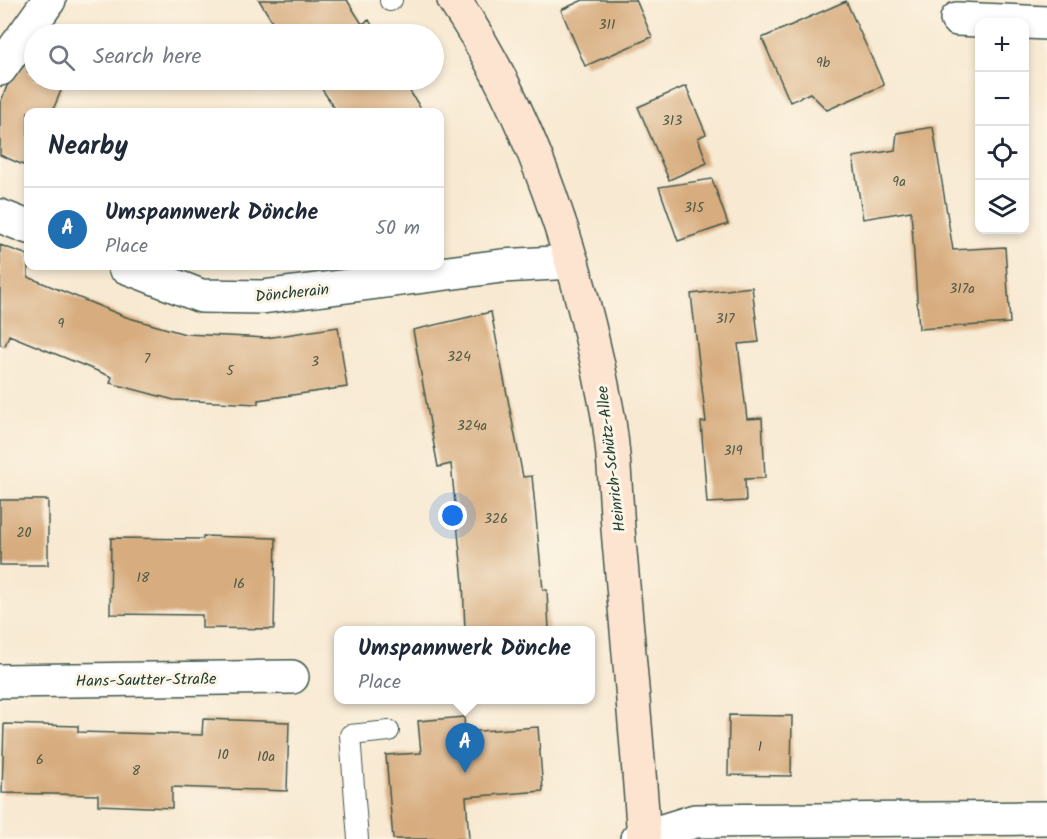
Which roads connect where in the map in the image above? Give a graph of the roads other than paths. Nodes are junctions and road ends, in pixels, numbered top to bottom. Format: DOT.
graph roads {
  1 [pos="50,0"];
  2 [pos="454,0"];
  3 [pos="957,19"];
  4 [pos="1047,23"];
  5 [pos="33,24"];
  6 [pos="24,36"];
  7 [pos="0,69"];
  8 [pos="0,216"];
  9 [pos="24,225"];
  10 [pos="572,262"];
  11 [pos="134,270"];
  12 [pos="292,677"];
  13 [pos="0,681"];
  14 [pos="389,731"];
  15 [pos="1047,818"];
  16 [pos="642,838"];
  17 [pos="358,839"];
  1 -- 5 [label="street"];
  2 -- 10 [label="main road, Heinrich-Schütz-Allee"];
  3 -- 4 [label="street"];
  6 -- 7 [label="street"];
  8 -- 9 [label="street"];
  10 -- 11 [label="street, Döncherain"];
  10 -- 16 [label="main road, Heinrich-Schütz-Allee"];
  12 -- 13 [label="street, Hans-Sautter-Straße"];
  14 -- 17 [label="lane"];
  15 -- 16 [label="street"];
}
